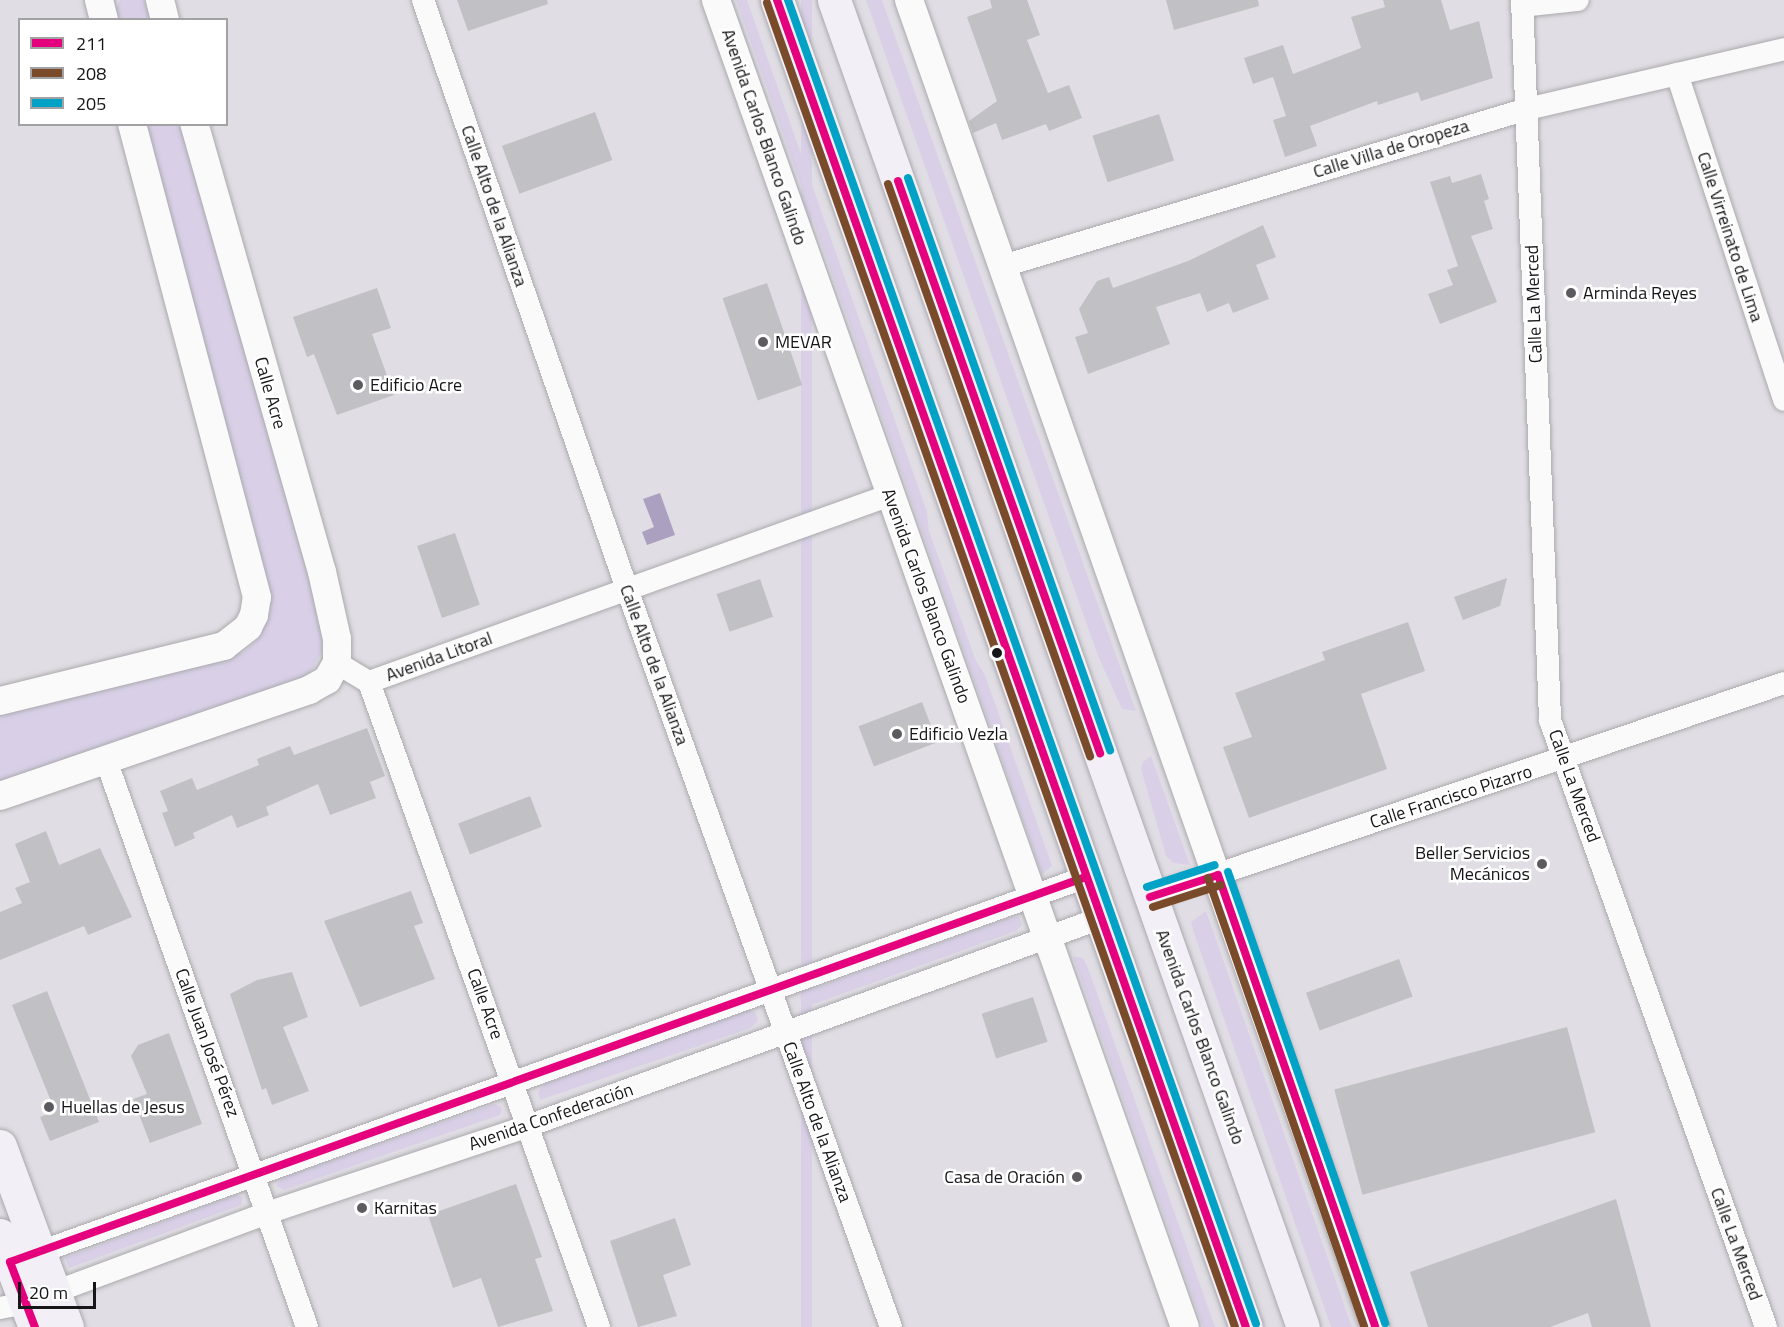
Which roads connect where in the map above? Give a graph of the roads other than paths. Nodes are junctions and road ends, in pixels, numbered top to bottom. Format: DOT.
graph roads {
  1 [pos="99,0"];
  2 [pos="160,0"];
  3 [pos="423,0"];
  4 [pos="716,0"];
  5 [pos="777,0"];
  6 [pos="834,0"];
  7 [pos="909,0"];
  8 [pos="1578,0"];
  9 [pos="1522,3"];
  10 [pos="104,18"];
  11 [pos="164,18"];
  12 [pos="1784,49"];
  13 [pos="1677,74"];
  14 [pos="1527,109"];
  15 [pos="133,126"];
  16 [pos="195,126"];
  17 [pos="1003,266"];
  18 [pos="1784,400"];
  19 [pos="890,495"];
  20 [pos="627,589"];
  21 [pos="337,663"];
  22 [pos="369,682"];
  23 [pos="1784,683"];
  24 [pos="0,701"];
  25 [pos="1564,759"];
  26 [pos="106,760"];
  27 [pos="0,796"];
  28 [pos="1218,875"];
  29 [pos="1086,877"];
  30 [pos="1033,895"];
  31 [pos="1150,897"];
  32 [pos="1101,918"];
  33 [pos="1047,938"];
  34 [pos="771,992"];
  35 [pos="785,1034"];
  36 [pos="513,1082"];
  37 [pos="528,1126"];
  38 [pos="0,1146"];
  39 [pos="253,1173"];
  40 [pos="267,1213"];
  41 [pos="12,1253"];
  42 [pos="29,1307"];
  43 [pos="67,1327"];
  44 [pos="307,1327"];
  45 [pos="599,1327"];
  46 [pos="891,1327"];
  47 [pos="1185,1327"];
  48 [pos="1246,1327"];
  49 [pos="1303,1327"];
  50 [pos="1375,1327"];
  51 [pos="1766,1327"];
  1 -- 10 [label="street"];
  2 -- 11 [label="street"];
  3 -- 20 [label="street, Calle Alto de la Alianza"];
  4 -- 19 [label="street, Avenida Carlos Blanco Galindo"];
  5 -- 29 [label="main road"];
  6 -- 31 [label="main road, Avenida Carlos Blanco Galindo"];
  7 -- 17 [label="street"];
  8 -- 9 [label="street"];
  9 -- 14 [label="street"];
  12 -- 13 [label="street, Calle Villa de Oropeza"];
  13 -- 14 [label="street, Calle Villa de Oropeza"];
  13 -- 18 [label="street, Calle Virreinato de Lima"];
  14 -- 17 [label="street, Calle Villa de Oropeza"];
  14 -- 25 [label="street, Calle La Merced"];
  15 -- 24 [label="street"];
  16 -- 21 [label="street, Calle Acre"];
  17 -- 28 [label="street"];
  19 -- 20 [label="street, Avenida Litoral"];
  19 -- 30 [label="street, Avenida Carlos Blanco Galindo"];
  20 -- 22 [label="street, Avenida Litoral"];
  20 -- 34 [label="street, Calle Alto de la Alianza"];
  21 -- 22 [label="street, Avenida Litoral"];
  21 -- 26 [label="street"];
  22 -- 36 [label="street, Calle Acre"];
  23 -- 25 [label="street, Calle Francisco Pizarro"];
  25 -- 28 [label="street, Calle Francisco Pizarro"];
  25 -- 51 [label="street, Calle La Merced"];
  26 -- 27 [label="street"];
  26 -- 39 [label="street, Calle Juan José Pérez"];
  28 -- 31 [label="street, Calle Francisco Pizarro"];
  28 -- 50 [label="street"];
  29 -- 30 [label="street"];
  29 -- 32 [label="main road"];
  30 -- 33 [label="street, Avenida Carlos Blanco Galindo"];
  30 -- 34 [label="street"];
  31 -- 49 [label="main road, Avenida Carlos Blanco Galindo"];
  32 -- 33 [label="street, Avenida Confederación"];
  32 -- 48 [label="main road"];
  33 -- 35 [label="street, Avenida Confederación"];
  33 -- 47 [label="street, Avenida Carlos Blanco Galindo"];
  34 -- 35 [label="street, Calle Alto de la Alianza"];
  34 -- 36 [label="street"];
  35 -- 37 [label="street, Avenida Confederación"];
  35 -- 46 [label="street, Calle Alto de la Alianza"];
  36 -- 37 [label="street, Calle Acre"];
  36 -- 39 [label="street"];
  37 -- 40 [label="street, Avenida Confederación"];
  37 -- 45 [label="street, Calle Acre"];
  38 -- 41 [label="main road"];
  39 -- 40 [label="street, Calle Juan José Pérez"];
  39 -- 41 [label="street"];
  40 -- 42 [label="street, Avenida Confederación"];
  40 -- 44 [label="street, Calle Juan José Pérez"];
  41 -- 42 [label="main road"];
  42 -- 43 [label="main road"];
}
